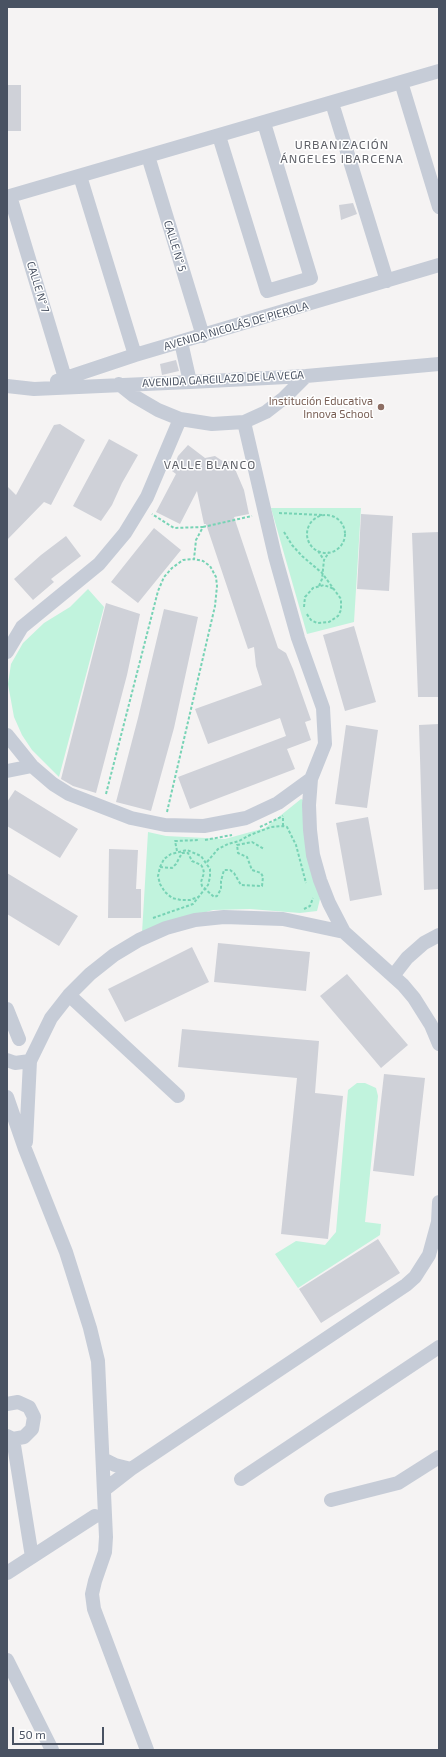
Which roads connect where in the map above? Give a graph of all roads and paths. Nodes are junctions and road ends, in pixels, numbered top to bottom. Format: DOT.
graph roads {
  1 [pos="439,71"];
  2 [pos="401,82"];
  3 [pos="332,103"];
  4 [pos="264,123"];
  5 [pos="219,136"];
  6 [pos="148,156"];
  7 [pos="80,176"];
  8 [pos="439,207"];
  9 [pos="439,265"];
  10 [pos="387,281"];
  11 [pos="203,336"];
  12 [pos="181,342"];
  13 [pos="135,355"];
  14 [pos="439,364"];
  15 [pos="306,376"];
  16 [pos="65,378"];
  17 [pos="190,382"];
  18 [pos="119,384"];
  19 [pos="7,386"];
  20 [pos="34,389"];
  21 [pos="180,419"];
  22 [pos="244,422"];
  23 [pos="141,507"];
  24 [pos="259,514"];
  25 [pos="322,515"];
  26 [pos="278,519"];
  27 [pos="203,527"];
  28 [pos="282,527"];
  29 [pos="280,531"];
  30 [pos="281,537"];
  31 [pos="318,550"];
  32 [pos="329,552"];
  33 [pos="194,559"];
  34 [pos="324,560"];
  35 [pos="322,573"];
  36 [pos="319,586"];
  37 [pos="334,589"];
  38 [pos="300,603"];
  39 [pos="304,618"];
  40 [pos="7,652"];
  41 [pos="7,735"];
  42 [pos="32,766"];
  43 [pos="7,771"];
  44 [pos="311,779"];
  45 [pos="101,808"];
  46 [pos="288,813"];
  47 [pos="284,816"];
  48 [pos="165,825"];
  49 [pos="283,826"];
  50 [pos="254,829"];
  51 [pos="232,835"];
  52 [pos="264,850"];
  53 [pos="177,851"];
  54 [pos="206,862"];
  55 [pos="160,867"];
  56 [pos="308,885"];
  57 [pos="206,890"];
  58 [pos="323,902"];
  59 [pos="297,909"];
  60 [pos="312,924"];
  61 [pos="344,932"];
  62 [pos="439,935"];
  63 [pos="393,976"];
  64 [pos="69,995"];
  65 [pos="7,1009"];
  66 [pos="18,1039"];
  67 [pos="439,1044"];
  68 [pos="7,1060"];
  69 [pos="30,1061"];
  70 [pos="7,1096"];
  71 [pos="178,1096"];
  72 [pos="25,1149"];
  73 [pos="439,1202"];
  74 [pos="439,1347"];
  75 [pos="7,1404"];
  76 [pos="10,1438"];
  77 [pos="439,1457"];
  78 [pos="103,1459"];
  79 [pos="131,1469"];
  80 [pos="241,1479"];
  81 [pos="104,1490"];
  82 [pos="331,1500"];
  83 [pos="95,1516"];
  84 [pos="32,1557"];
  85 [pos="7,1574"];
  86 [pos="7,1660"];
  87 [pos="52,1750"];
  88 [pos="147,1750"];
  1 -- 2 [label="street"];
  2 -- 3 [label="street"];
  2 -- 8 [label="street"];
  3 -- 4 [label="street"];
  3 -- 10 [label="street"];
  4 -- 5 [label="street"];
  4 -- 5 [label="street"];
  5 -- 6 [label="street"];
  6 -- 7 [label="street"];
  6 -- 11 [label="street, CALLE N° 5"];
  7 -- 13 [label="street"];
  7 -- 16 [label="street, CALLE N° 7"];
  9 -- 10 [label="street, AVENIDA NICOLÁS DE PIEROLA"];
  10 -- 11 [label="street, AVENIDA NICOLÁS DE PIEROLA"];
  11 -- 12 [label="street, AVENIDA NICOLÁS DE PIEROLA"];
  12 -- 13 [label="street, AVENIDA NICOLÁS DE PIEROLA"];
  12 -- 17 [label="street"];
  13 -- 16 [label="street, AVENIDA NICOLÁS DE PIEROLA"];
  14 -- 15 [label="street, AVENIDA GARCILAZO DE LA VEGA"];
  15 -- 17 [label="street, AVENIDA GARCILAZO DE LA VEGA"];
  15 -- 22 [label="street"];
  16 -- 20 [label="street, AVENIDA NICOLÁS DE PIEROLA"];
  17 -- 18 [label="street, AVENIDA GARCILAZO DE LA VEGA"];
  18 -- 20 [label="street, AVENIDA GARCILAZO DE LA VEGA"];
  18 -- 21 [label="street"];
  19 -- 20 [label="street, AVENIDA GARCILAZO DE LA VEGA"];
  21 -- 22 [label="street"];
  21 -- 23 [label="street"];
  22 -- 44 [label="street"];
  23 -- 27 [label="path"];
  23 -- 40 [label="street"];
  24 -- 27 [label="path"];
  25 -- 26 [label="path"];
  25 -- 31 [label="path"];
  25 -- 32 [label="path"];
  27 -- 33 [label="path"];
  28 -- 35 [label="path"];
  29 -- 30 [label="path"];
  31 -- 32 [label="path"];
  31 -- 34 [label="path"];
  32 -- 34 [label="path"];
  33 -- 45 [label="path"];
  33 -- 48 [label="path"];
  34 -- 35 [label="path"];
  35 -- 36 [label="path"];
  35 -- 37 [label="path"];
  36 -- 37 [label="path"];
  36 -- 37 [label="path"];
  38 -- 39 [label="path"];
  41 -- 42 [label="street"];
  42 -- 43 [label="street"];
  42 -- 45 [label="street"];
  44 -- 48 [label="street"];
  44 -- 58 [label="street"];
  45 -- 48 [label="street"];
  46 -- 47 [label="path"];
  47 -- 49 [label="path"];
  47 -- 50 [label="path"];
  49 -- 54 [label="path"];
  49 -- 56 [label="path"];
  51 -- 53 [label="path"];
  52 -- 57 [label="path"];
  53 -- 54 [label="path"];
  53 -- 55 [label="path"];
  54 -- 57 [label="path"];
  55 -- 57 [label="path"];
  55 -- 57 [label="path"];
  58 -- 59 [label="path"];
  58 -- 60 [label="street"];
  58 -- 61 [label="street"];
  60 -- 61 [label="street"];
  60 -- 64 [label="street"];
  61 -- 63 [label="street"];
  62 -- 63 [label="street"];
  63 -- 67 [label="street"];
  64 -- 69 [label="street"];
  64 -- 71 [label="street"];
  65 -- 66 [label="street"];
  68 -- 69 [label="street"];
  69 -- 72 [label="street"];
  70 -- 72 [label="street"];
  72 -- 78 [label="street"];
  73 -- 79 [label="street"];
  74 -- 80 [label="street"];
  75 -- 76 [label="street"];
  76 -- 84 [label="street"];
  77 -- 82 [label="street"];
  78 -- 79 [label="street"];
  78 -- 81 [label="street"];
  79 -- 81 [label="street"];
  81 -- 88 [label="street"];
  83 -- 84 [label="street"];
  84 -- 85 [label="street"];
  86 -- 87 [label="street"];
}
